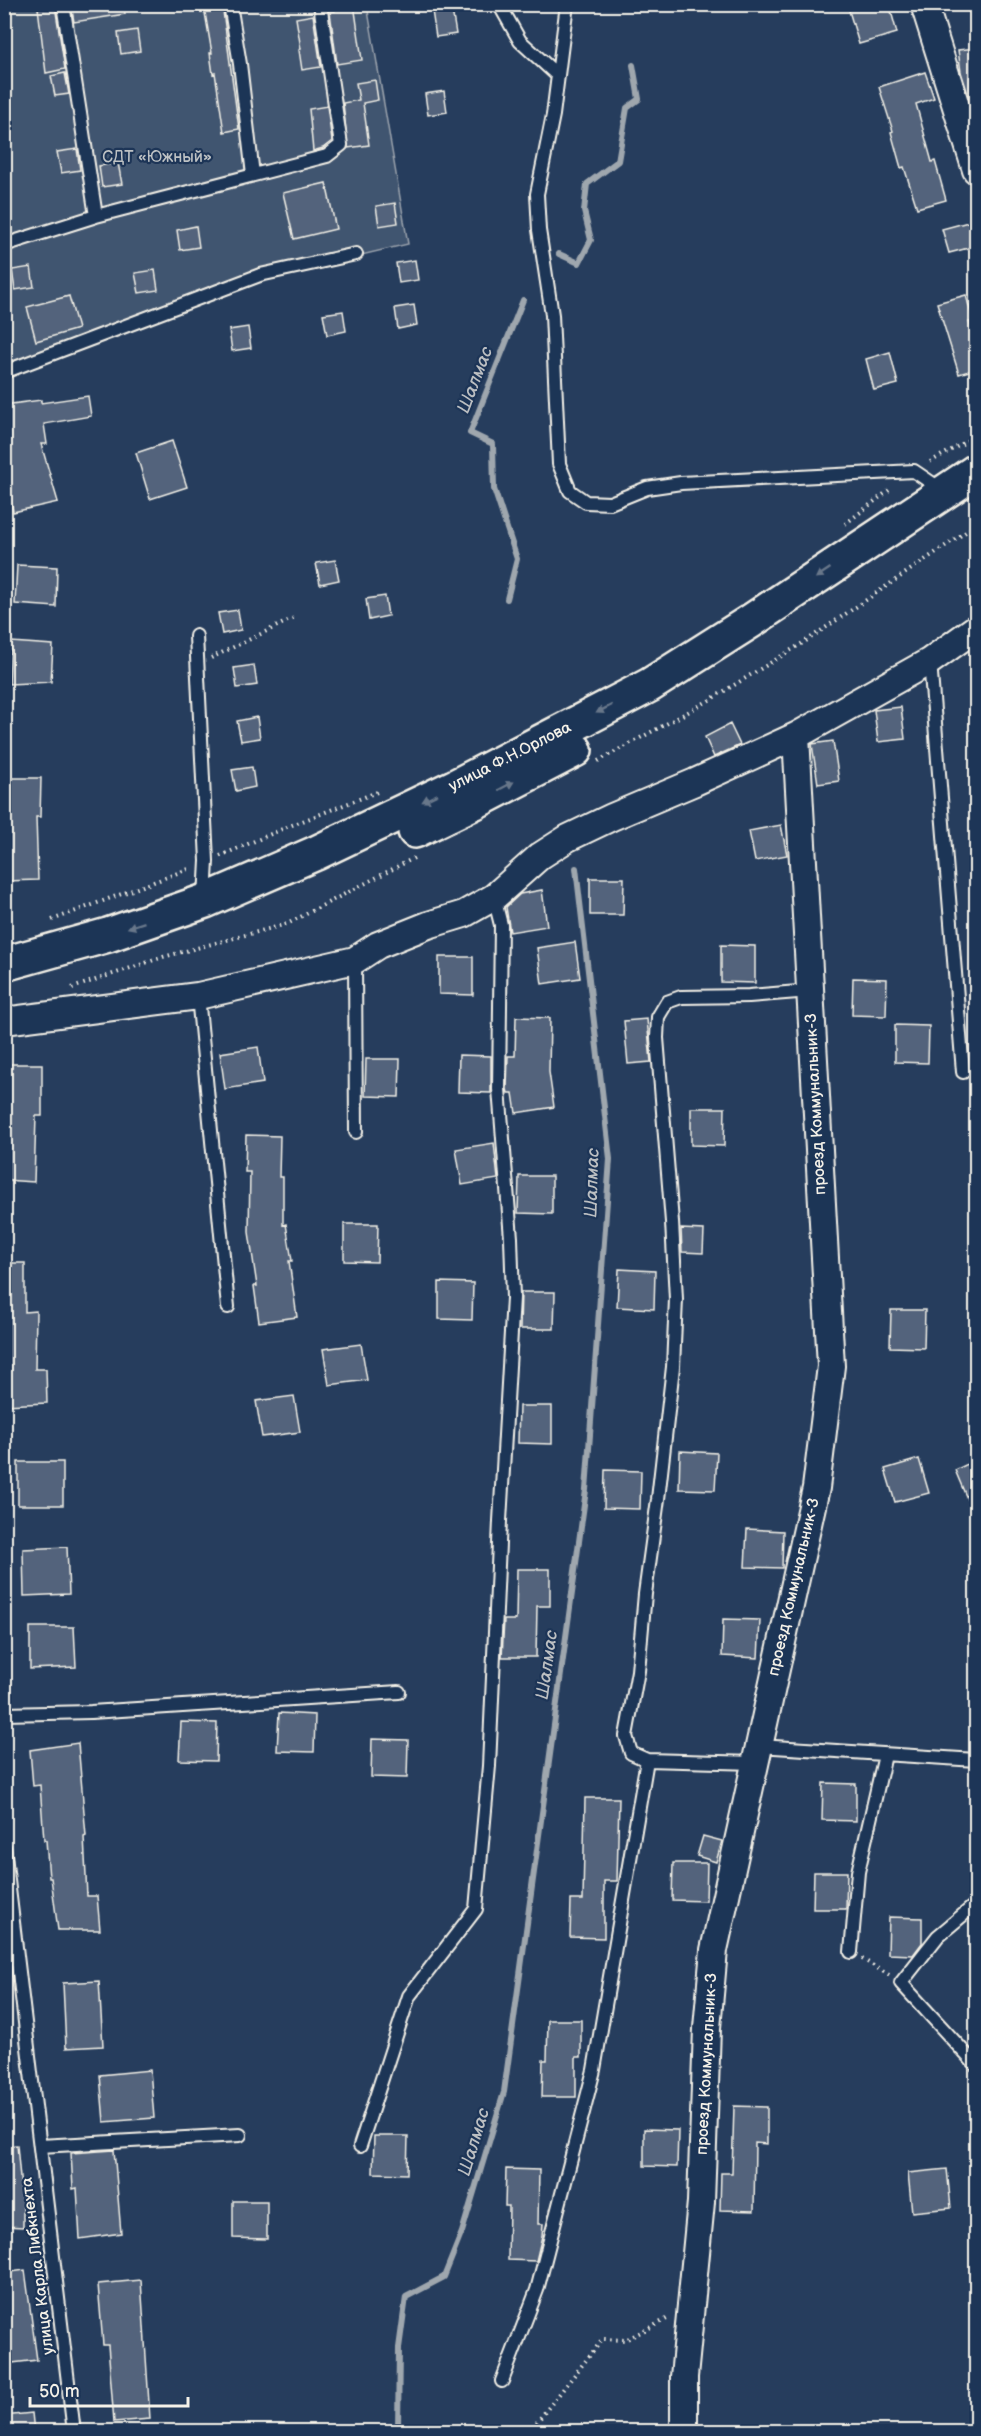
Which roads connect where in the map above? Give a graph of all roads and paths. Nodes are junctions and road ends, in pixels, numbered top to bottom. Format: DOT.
graph roads {
  1 [pos="63,4"];
  2 [pos="230,4"];
  3 [pos="320,4"];
  4 [pos="499,4"];
  5 [pos="567,4"];
  6 [pos="924,4"];
  7 [pos="557,75"];
  8 [pos="976,170"];
  9 [pos="253,175"];
  10 [pos="96,216"];
  11 [pos="4,245"];
  12 [pos="356,254"];
  13 [pos="4,372"];
  14 [pos="976,436"];
  15 [pos="914,471"];
  16 [pos="976,471"];
  17 [pos="944,491"];
  18 [pos="976,494"];
  19 [pos="842,526"];
  20 [pos="296,617"];
  21 [pos="976,628"];
  22 [pos="196,636"];
  23 [pos="930,661"];
  24 [pos="197,665"];
  25 [pos="796,736"];
  26 [pos="384,789"];
  27 [pos="207,861"];
  28 [pos="494,897"];
  29 [pos="205,901"];
  30 [pos="50,921"];
  31 [pos="356,960"];
  32 [pos="4,964"];
  33 [pos="4,987"];
  34 [pos="810,991"];
  35 [pos="198,996"];
  36 [pos="4,1021"];
  37 [pos="963,1072"];
  38 [pos="356,1132"];
  39 [pos="228,1307"];
  40 [pos="399,1692"];
  41 [pos="4,1713"];
  42 [pos="757,1755"];
  43 [pos="885,1755"];
  44 [pos="647,1760"];
  45 [pos="976,1760"];
  46 [pos="4,1847"];
  47 [pos="976,1904"];
  48 [pos="851,1952"];
  49 [pos="901,1983"];
  50 [pos="976,2065"];
  51 [pos="240,2135"];
  52 [pos="40,2146"];
  53 [pos="360,2146"];
  54 [pos="691,2306"];
  55 [pos="502,2381"];
  56 [pos="74,2432"];
  57 [pos="529,2432"];
  58 [pos="684,2432"];
  1 -- 10 [label="lane"];
  2 -- 9 [label="lane"];
  3 -- 9 [label="lane"];
  4 -- 7 [label="lane"];
  5 -- 7 [label="lane"];
  6 -- 8 [label="street"];
  7 -- 15 [label="lane"];
  9 -- 10 [label="lane"];
  10 -- 11 [label="lane"];
  12 -- 13 [label="lane"];
  14 -- 15 [label="path"];
  15 -- 17 [label="lane"];
  15 -- 19 [label="path"];
  16 -- 17 [label="street, улица Ф.Н.Орлова"];
  17 -- 29 [label="street, улица Ф.Н.Орлова, one-way"];
  33 -- 18 [label="street, улица Ф.Н.Орлова, one-way"];
  20 -- 24 [label="path"];
  21 -- 23 [label="street"];
  22 -- 24 [label="lane"];
  23 -- 25 [label="street"];
  23 -- 37 [label="lane"];
  24 -- 27 [label="lane"];
  25 -- 28 [label="street"];
  25 -- 34 [label="street, проезд Коммунальник-3"];
  26 -- 27 [label="path"];
  27 -- 29 [label="lane"];
  27 -- 30 [label="path"];
  28 -- 31 [label="street"];
  28 -- 53 [label="lane"];
  29 -- 32 [label="street, улица Ф.Н.Орлова, one-way"];
  31 -- 35 [label="street"];
  31 -- 38 [label="lane"];
  34 -- 42 [label="street, проезд Коммунальник-3"];
  34 -- 44 [label="lane"];
  35 -- 36 [label="street"];
  35 -- 39 [label="lane"];
  40 -- 41 [label="lane"];
  42 -- 43 [label="lane"];
  42 -- 44 [label="lane"];
  42 -- 54 [label="street, проезд Коммунальник-3"];
  43 -- 45 [label="lane"];
  43 -- 48 [label="lane"];
  44 -- 55 [label="lane"];
  46 -- 52 [label="lane, улица Карла Либкнехта"];
  47 -- 49 [label="lane"];
  48 -- 49 [label="path"];
  49 -- 50 [label="lane"];
  51 -- 52 [label="lane"];
  52 -- 56 [label="lane, улица Карла Либкнехта"];
  54 -- 57 [label="path"];
  54 -- 58 [label="street, проезд Коммунальник-3"];
}
